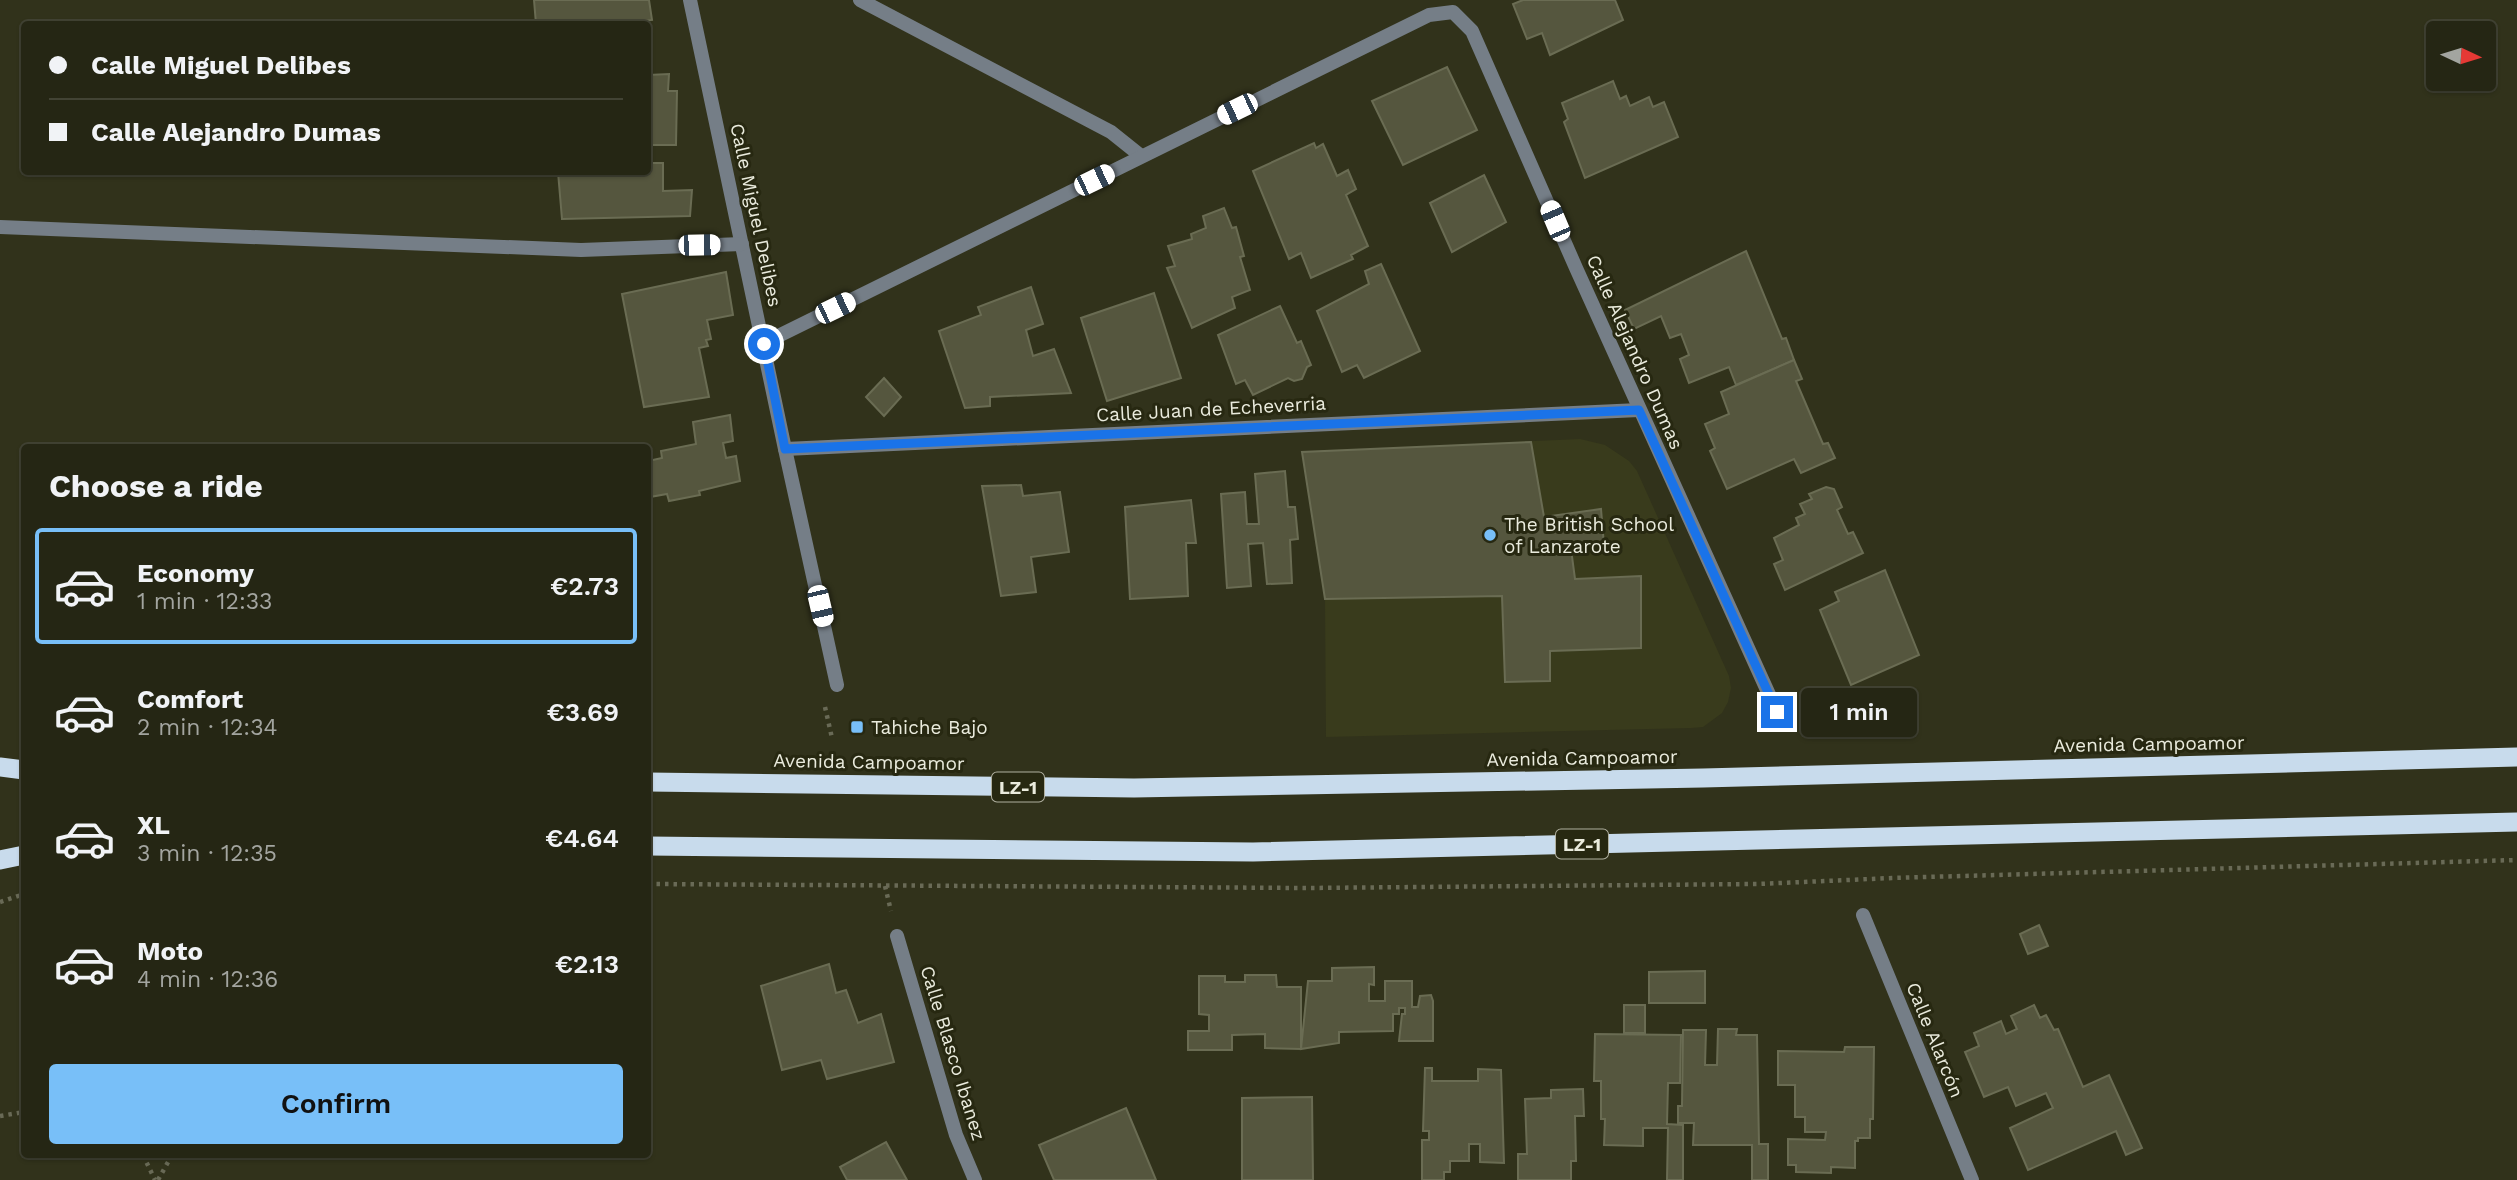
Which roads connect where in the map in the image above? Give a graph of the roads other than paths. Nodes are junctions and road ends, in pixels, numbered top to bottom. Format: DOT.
graph roads {
  1 [pos="690,0"];
  2 [pos="860,0"];
  3 [pos="1141,156"];
  4 [pos="0,227"];
  5 [pos="741,244"];
  6 [pos="764,344"];
  7 [pos="1639,410"];
  8 [pos="785,449"];
  9 [pos="837,685"];
  10 [pos="1777,712"];
  11 [pos="2517,757"];
  12 [pos="0,767"];
  13 [pos="21,770"];
  14 [pos="651,782"];
  15 [pos="2517,822"];
  16 [pos="651,846"];
  17 [pos="21,856"];
  18 [pos="0,860"];
  19 [pos="1863,915"];
  20 [pos="897,936"];
  21 [pos="975,1180"];
  22 [pos="1972,1180"];
  1 -- 5 [label="street, Calle Miguel Delibes"];
  2 -- 3 [label="street"];
  3 -- 6 [label="street"];
  3 -- 7 [label="street, Calle Alejandro Dumas"];
  4 -- 5 [label="street"];
  5 -- 6 [label="street, Calle Miguel Delibes"];
  6 -- 8 [label="street, Calle Miguel Delibes"];
  7 -- 8 [label="street, Calle Juan de Echeverria"];
  7 -- 10 [label="street, Calle Alejandro Dumas"];
  8 -- 9 [label="street, Calle Miguel Delibes"];
  11 -- 14 [label="highway, Avenida Campoamor / LZ-1"];
  12 -- 13 [label="highway"];
  15 -- 16 [label="highway, LZ-1"];
  17 -- 18 [label="highway"];
  19 -- 22 [label="street, Calle Alarcón"];
  20 -- 21 [label="street, Calle Blasco Ibanez"];
}
